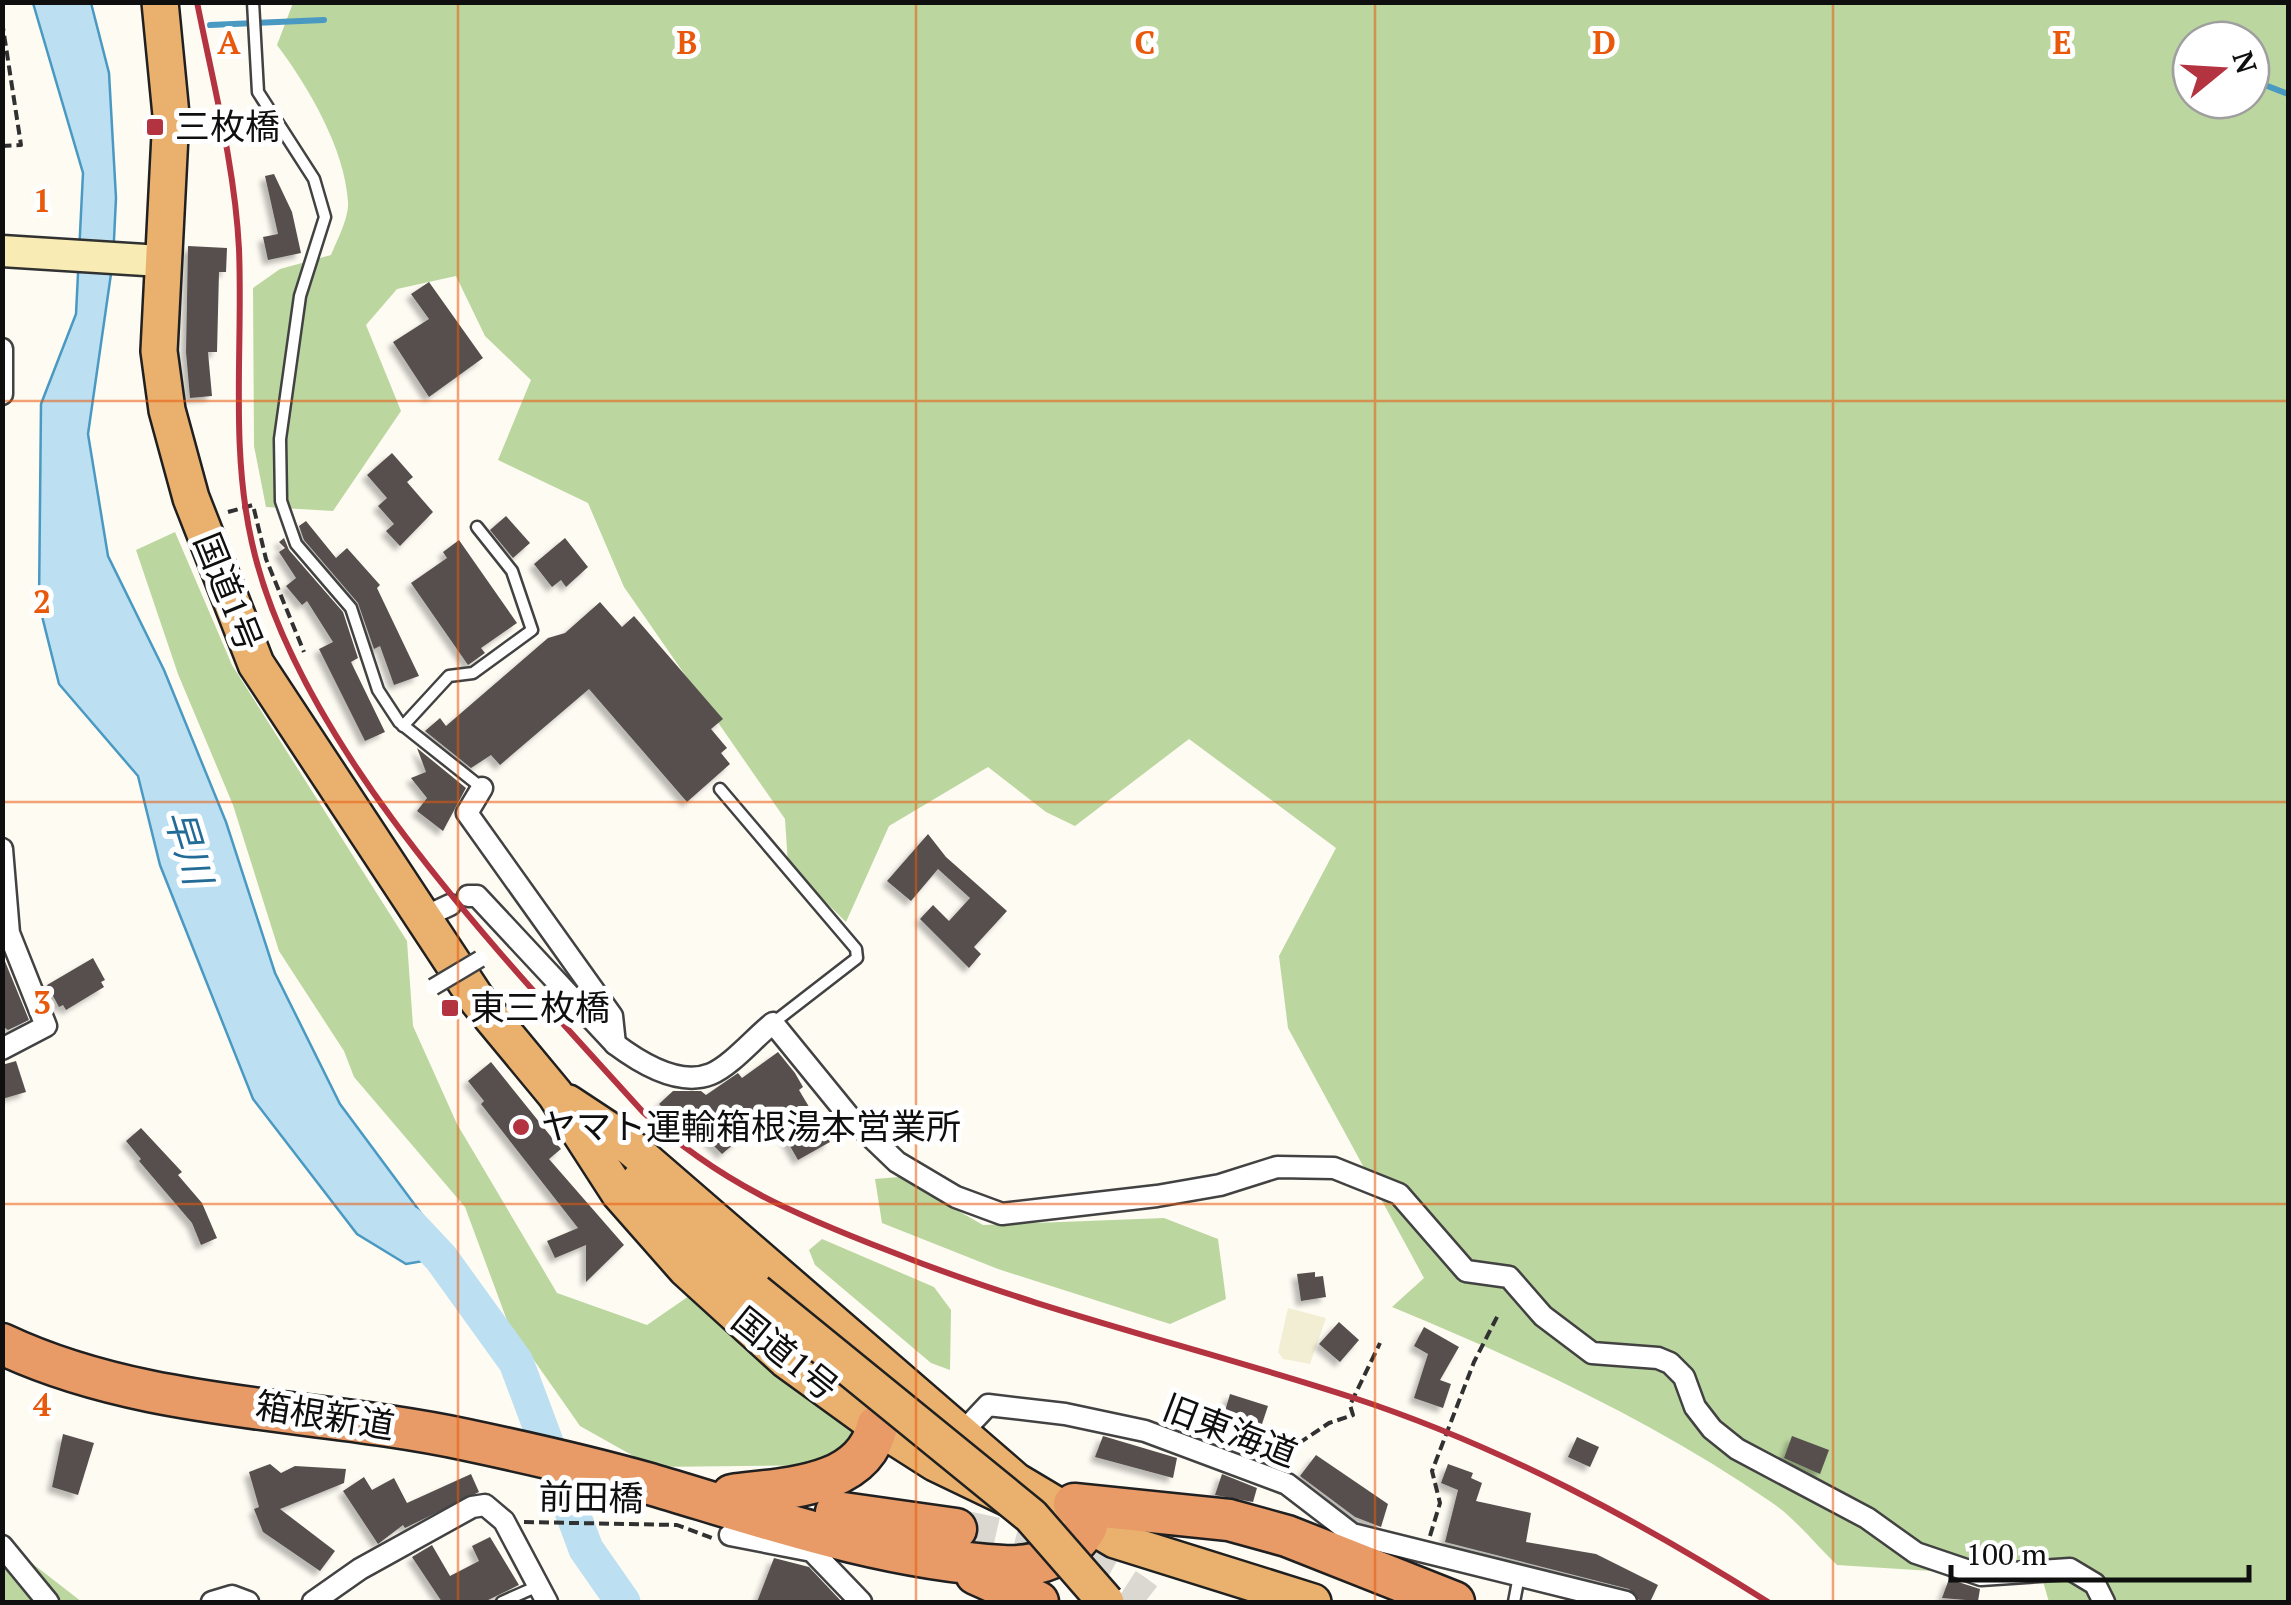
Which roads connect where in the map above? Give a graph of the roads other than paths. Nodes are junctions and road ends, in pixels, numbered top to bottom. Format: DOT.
graph roads {
  1 [pos="160,2"];
  2 [pos="253,2"];
  3 [pos="3,251"];
  4 [pos="152,259"];
  5 [pos="2,349"];
  6 [pos="2,394"];
  7 [pos="476,527"];
  8 [pos="403,726"];
  9 [pos="482,788"];
  10 [pos="720,789"];
  11 [pos="2,849"];
  12 [pos="446,907"];
  13 [pos="480,959"];
  14 [pos="434,987"];
  15 [pos="773,1022"];
  16 [pos="615,1044"];
  17 [pos="2,1050"];
  18 [pos="555,1094"];
  19 [pos="2,1344"];
  20 [pos="877,1426"];
  21 [pos="961,1433"];
  22 [pos="935,1462"];
  23 [pos="649,1484"];
  24 [pos="731,1515"];
  25 [pos="1080,1515"];
  26 [pos="957,1516"];
  27 [pos="2,1546"];
  28 [pos="900,1551"];
  29 [pos="1519,1576"];
  30 [pos="542,1594"];
  31 [pos="48,1602"];
  32 [pos="212,1602"];
  33 [pos="248,1602"];
  34 [pos="312,1602"];
  35 [pos="502,1602"];
  36 [pos="861,1602"];
  37 [pos="1038,1602"];
  38 [pos="1106,1602"];
  39 [pos="1313,1602"];
  40 [pos="1454,1602"];
  41 [pos="1514,1602"];
  42 [pos="1626,1602"];
  43 [pos="2104,1602"];
  1 -- 4 [label="highway, 国道1号"];
  2 -- 8 [label="lane"];
  3 -- 4 [label="main road"];
  4 -- 12 [label="highway, 国道1号"];
  5 -- 6 [label="street"];
  7 -- 8 [label="lane"];
  8 -- 9 [label="lane"];
  9 -- 16 [label="street"];
  10 -- 15 [label="lane"];
  11 -- 17 [label="street"];
  12 -- 16 [label="street"];
  12 -- 18 [label="highway, 国道1号"];
  13 -- 14 [label="street, bridge"];
  15 -- 16 [label="street"];
  15 -- 43 [label="street"];
  18 -- 20 [label="highway, 国道1号"];
  18 -- 21 [label="highway, 国道1号"];
  18 -- 38 [label="highway, bridge"];
  19 -- 23 [label="highway, 箱根新道"];
  20 -- 22 [label="highway, 国道1号"];
  20 -- 24 [label="highway"];
  21 -- 22 [label="street, 旧東海道"];
  21 -- 25 [label="highway, 国道1号"];
  21 -- 29 [label="street, 旧東海道"];
  22 -- 25 [label="highway, 国道1号"];
  23 -- 24 [label="highway"];
  23 -- 28 [label="highway"];
  24 -- 26 [label="highway"];
  24 -- 36 [label="street"];
  25 -- 28 [label="highway"];
  25 -- 39 [label="highway, 国道1号"];
  25 -- 40 [label="highway"];
  27 -- 31 [label="street"];
  28 -- 37 [label="highway"];
  29 -- 41 [label="lane"];
  29 -- 42 [label="street, 旧東海道"];
  30 -- 34 [label="street"];
  30 -- 35 [label="lane"];
  32 -- 33 [label="street"];
}
